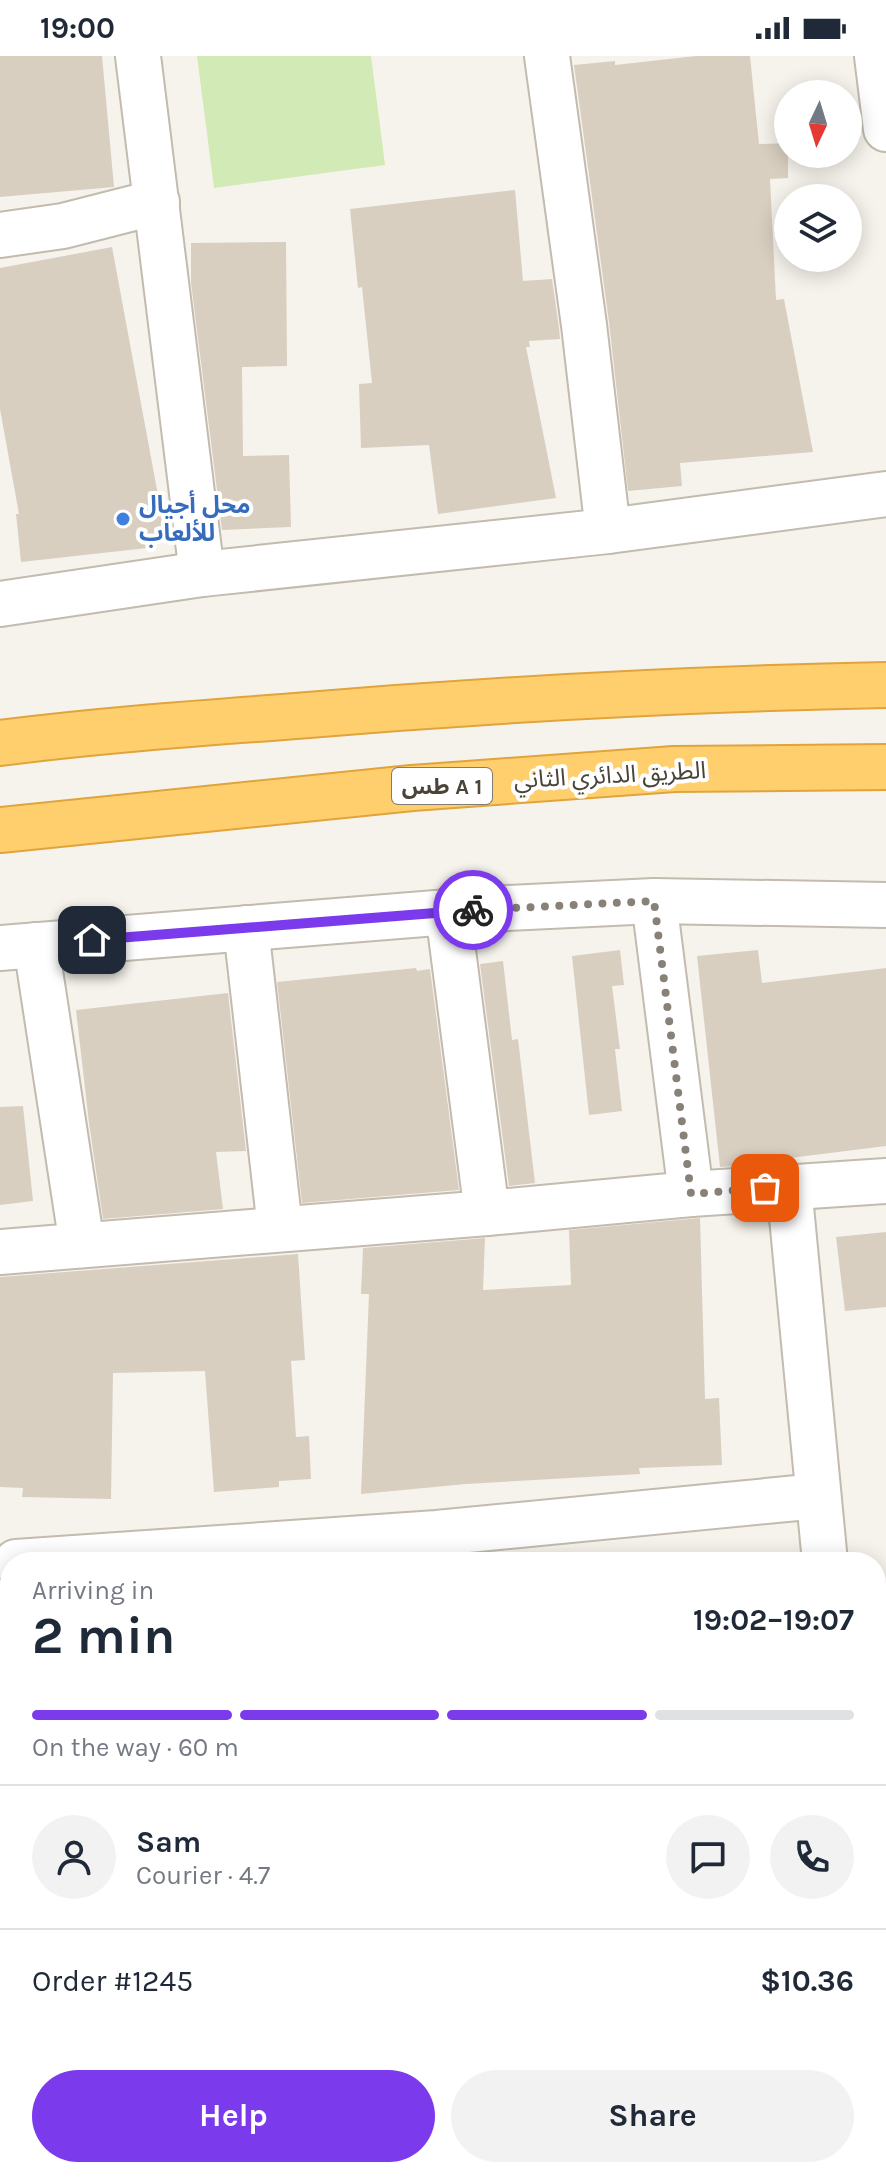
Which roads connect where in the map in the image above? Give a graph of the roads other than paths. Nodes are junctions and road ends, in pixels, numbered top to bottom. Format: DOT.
graph roads {
  1 [pos="138,56"];
  2 [pos="547,56"];
  3 [pos="877,56"];
  4 [pos="886,129"];
  5 [pos="157,202"];
  6 [pos="0,235"];
  7 [pos="886,494"];
  8 [pos="608,531"];
  9 [pos="202,574"];
  10 [pos="0,604"];
  11 [pos="886,685"];
  12 [pos="0,743"];
  13 [pos="886,767"];
  14 [pos="0,830"];
  15 [pos="654,901"];
  16 [pos="886,905"];
  17 [pos="448,912"];
  18 [pos="246,928"];
  19 [pos="18,946"];
  20 [pos="886,1181"];
  21 [pos="789,1186"];
  22 [pos="691,1194"];
  23 [pos="487,1213"];
  24 [pos="280,1228"];
  25 [pos="82,1245"];
  26 [pos="0,1252"];
  27 [pos="818,1496"];
  28 [pos="438,1547"];
  29 [pos="297,1552"];
  30 [pos="824,1552"];
  1 -- 5 [label="street"];
  2 -- 8 [label="street"];
  3 -- 4 [label="street"];
  5 -- 6 [label="street"];
  5 -- 9 [label="street"];
  7 -- 8 [label="street"];
  8 -- 9 [label="street"];
  9 -- 10 [label="street"];
  11 -- 12 [label="highway"];
  13 -- 14 [label="highway, الطريق الدائري الثاني / طس A 1"];
  15 -- 16 [label="street"];
  15 -- 17 [label="street"];
  15 -- 22 [label="street"];
  17 -- 18 [label="street"];
  17 -- 23 [label="street"];
  18 -- 19 [label="street"];
  18 -- 24 [label="street"];
  19 -- 25 [label="street"];
  20 -- 21 [label="street"];
  21 -- 22 [label="street"];
  21 -- 27 [label="street"];
  22 -- 23 [label="street"];
  23 -- 24 [label="street"];
  24 -- 25 [label="street"];
  25 -- 26 [label="street"];
  27 -- 28 [label="street"];
  27 -- 30 [label="street"];
  28 -- 29 [label="street"];
}
